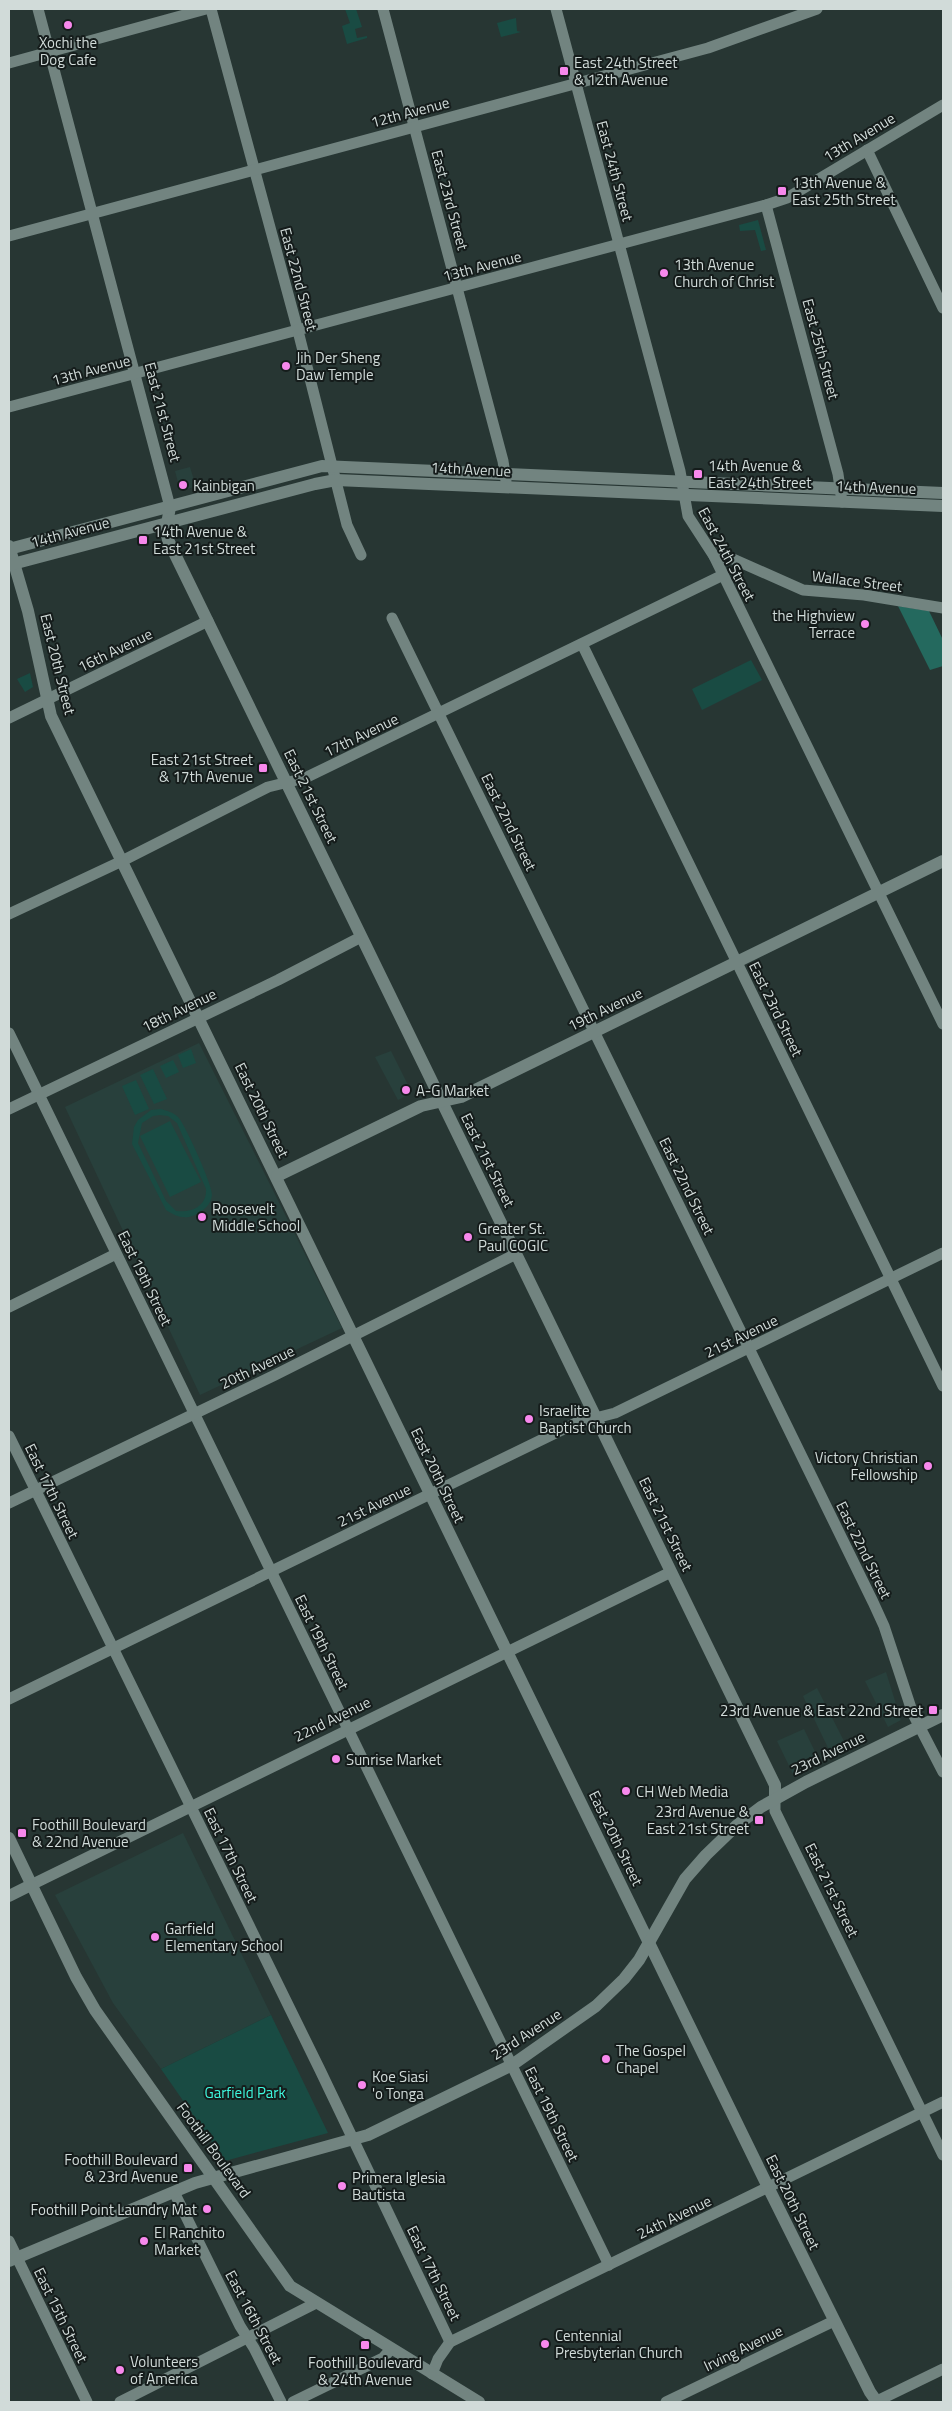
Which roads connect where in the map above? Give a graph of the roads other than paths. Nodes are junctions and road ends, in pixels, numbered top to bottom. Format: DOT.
graph roads {
  1 [pos="38,9"];
  2 [pos="206,9"];
  3 [pos="210,9"];
  4 [pos="383,9"];
  5 [pos="556,9"];
  6 [pos="817,9"];
  7 [pos="50,52"];
  8 [pos="9,63"];
  9 [pos="576,84"];
  10 [pos="943,104"];
  11 [pos="414,126"];
  12 [pos="867,150"];
  13 [pos="254,171"];
  14 [pos="766,205"];
  15 [pos="93,212"];
  16 [pos="9,236"];
  17 [pos="619,244"];
  18 [pos="458,287"];
  19 [pos="943,308"];
  20 [pos="298,331"];
  21 [pos="135,374"];
  22 [pos="9,407"];
  23 [pos="333,466"];
  24 [pos="506,474"];
  25 [pos="336,480"];
  26 [pos="681,481"];
  27 [pos="507,487"];
  28 [pos="842,488"];
  29 [pos="943,493"];
  30 [pos="683,495"];
  31 [pos="842,502"];
  32 [pos="170,506"];
  33 [pos="943,506"];
  34 [pos="167,523"];
  35 [pos="9,548"];
  36 [pos="361,555"];
  37 [pos="714,556"];
  38 [pos="11,565"];
  39 [pos="723,575"];
  40 [pos="943,608"];
  41 [pos="392,618"];
  42 [pos="208,621"];
  43 [pos="582,644"];
  44 [pos="49,699"];
  45 [pos="439,713"];
  46 [pos="9,718"];
  47 [pos="287,783"];
  48 [pos="122,861"];
  49 [pos="943,861"];
  50 [pos="878,892"];
  51 [pos="9,914"];
  52 [pos="361,937"];
  53 [pos="736,962"];
  54 [pos="198,1017"];
  55 [pos="943,1024"];
  56 [pos="596,1032"];
  57 [pos="9,1033"];
  58 [pos="38,1094"];
  59 [pos="442,1101"];
  60 [pos="9,1109"];
  61 [pos="277,1176"];
  62 [pos="943,1253"];
  63 [pos="116,1254"];
  64 [pos="516,1254"];
  65 [pos="891,1278"];
  66 [pos="9,1307"];
  67 [pos="353,1336"];
  68 [pos="749,1348"];
  69 [pos="943,1386"];
  70 [pos="194,1413"];
  71 [pos="596,1418"];
  72 [pos="9,1436"];
  73 [pos="35,1491"];
  74 [pos="430,1494"];
  75 [pos="9,1503"];
  76 [pos="272,1572"];
  77 [pos="671,1572"];
  78 [pos="113,1648"];
  79 [pos="507,1653"];
  80 [pos="9,1699"];
  81 [pos="943,1714"];
  82 [pos="920,1726"];
  83 [pos="348,1729"];
  84 [pos="943,1772"];
  85 [pos="775,1798"];
  86 [pos="190,1806"];
  87 [pos="9,1838"];
  88 [pos="32,1885"];
  89 [pos="9,1896"];
  90 [pos="649,1942"];
  91 [pos="512,2065"];
  92 [pos="943,2102"];
  93 [pos="922,2112"];
  94 [pos="353,2139"];
  95 [pos="943,2155"];
  96 [pos="213,2177"];
  97 [pos="768,2187"];
  98 [pos="174,2192"];
  99 [pos="9,2241"];
  100 [pos="13,2259"];
  101 [pos="609,2265"];
  102 [pos="316,2303"];
  103 [pos="834,2321"];
  104 [pos="246,2337"];
  105 [pos="450,2342"];
  106 [pos="391,2349"];
  107 [pos="943,2369"];
  108 [pos="432,2374"];
  109 [pos="87,2402"];
  110 [pos="120,2402"];
  111 [pos="281,2402"];
  112 [pos="293,2402"];
  113 [pos="479,2402"];
  114 [pos="666,2402"];
  115 [pos="876,2402"];
  1 -- 7 [label="street, East 21st Street"];
  2 -- 7 [label="street"];
  3 -- 13 [label="street, East 22nd Street"];
  4 -- 11 [label="street, East 23rd Street"];
  5 -- 9 [label="street, East 24th Street"];
  6 -- 9 [label="street, 12th Avenue"];
  7 -- 8 [label="street"];
  7 -- 15 [label="street, East 21st Street"];
  9 -- 11 [label="street, 12th Avenue"];
  9 -- 17 [label="street, East 24th Street"];
  10 -- 12 [label="street, 13th Avenue"];
  11 -- 13 [label="street, 12th Avenue"];
  11 -- 18 [label="street, East 23rd Street"];
  12 -- 14 [label="street, 13th Avenue"];
  12 -- 19 [label="street"];
  13 -- 15 [label="street, 12th Avenue"];
  13 -- 20 [label="street, East 22nd Street"];
  14 -- 17 [label="street, 13th Avenue"];
  14 -- 28 [label="street, East 25th Street"];
  15 -- 16 [label="street, 12th Avenue"];
  15 -- 21 [label="street, East 21st Street"];
  17 -- 18 [label="street, 13th Avenue"];
  17 -- 26 [label="street, East 24th Street"];
  18 -- 20 [label="street, 13th Avenue"];
  18 -- 24 [label="street, East 23rd Street"];
  20 -- 21 [label="street, 13th Avenue"];
  20 -- 23 [label="street, East 22nd Street"];
  21 -- 22 [label="street, 13th Avenue"];
  21 -- 32 [label="street, East 21st Street"];
  23 -- 24 [label="street, 14th Avenue"];
  23 -- 25 [label="street, East 22nd Street"];
  23 -- 32 [label="street, 14th Avenue"];
  24 -- 26 [label="street, 14th Avenue"];
  24 -- 27 [label="street, East 23rd Street"];
  25 -- 27 [label="street, 14th Avenue"];
  25 -- 34 [label="street, 14th Avenue"];
  25 -- 36 [label="street, East 22nd Street"];
  26 -- 28 [label="street, 14th Avenue"];
  26 -- 30 [label="street, East 24th Street"];
  27 -- 30 [label="street, 14th Avenue"];
  28 -- 29 [label="street, 14th Avenue"];
  28 -- 31 [label="street, East 25th Street"];
  30 -- 31 [label="street, 14th Avenue"];
  30 -- 37 [label="street, East 24th Street"];
  31 -- 33 [label="street, 14th Avenue"];
  32 -- 34 [label="street, East 21st Street"];
  32 -- 35 [label="street, 14th Avenue"];
  34 -- 38 [label="street, 14th Avenue"];
  34 -- 42 [label="street, East 21st Street"];
  35 -- 38 [label="street, East 20th Street"];
  37 -- 39 [label="street, East 24th Street"];
  37 -- 40 [label="street, Wallace Street"];
  38 -- 44 [label="street, East 20th Street"];
  39 -- 43 [label="street, 17th Avenue"];
  39 -- 50 [label="street, East 24th Street"];
  41 -- 45 [label="street, East 22nd Street"];
  42 -- 44 [label="street, 16th Avenue"];
  42 -- 47 [label="street, East 21st Street"];
  43 -- 45 [label="street, 17th Avenue"];
  43 -- 53 [label="street, East 23rd Street"];
  44 -- 46 [label="street, 16th Avenue"];
  44 -- 48 [label="street, East 20th Street"];
  45 -- 47 [label="street, 17th Avenue"];
  45 -- 56 [label="street, East 22nd Street"];
  47 -- 48 [label="street, 17th Avenue"];
  47 -- 52 [label="street, East 21st Street"];
  48 -- 51 [label="street, 17th Avenue"];
  48 -- 54 [label="street, East 20th Street"];
  49 -- 50 [label="street, 19th Avenue"];
  50 -- 53 [label="street, 19th Avenue"];
  50 -- 55 [label="street, East 24th Street"];
  52 -- 54 [label="street, 18th Avenue"];
  52 -- 59 [label="street, East 21st Street"];
  53 -- 56 [label="street, 19th Avenue"];
  53 -- 65 [label="street, East 23rd Street"];
  54 -- 58 [label="street, 18th Avenue"];
  54 -- 61 [label="street, East 20th Street"];
  56 -- 59 [label="street, 19th Avenue"];
  56 -- 68 [label="street, East 22nd Street"];
  57 -- 58 [label="street, East 19th Street"];
  58 -- 60 [label="street, 18th Avenue"];
  58 -- 63 [label="street, East 19th Street"];
  59 -- 61 [label="street, 19th Avenue"];
  59 -- 64 [label="street, East 21st Street"];
  61 -- 67 [label="street, East 20th Street"];
  62 -- 65 [label="street, 21st Avenue"];
  63 -- 66 [label="street"];
  63 -- 70 [label="street, East 19th Street"];
  64 -- 67 [label="street, 20th Avenue"];
  64 -- 71 [label="street, East 21st Street"];
  65 -- 68 [label="street, 21st Avenue"];
  65 -- 69 [label="street, East 23rd Street"];
  67 -- 70 [label="street, 20th Avenue"];
  67 -- 74 [label="street, East 20th Street"];
  68 -- 71 [label="street, 21st Avenue"];
  68 -- 82 [label="street, East 22nd Street"];
  70 -- 73 [label="street, 20th Avenue"];
  70 -- 76 [label="street, East 19th Street"];
  71 -- 74 [label="street, 21st Avenue"];
  71 -- 77 [label="street, East 21st Street"];
  72 -- 73 [label="street, East 17th Street"];
  73 -- 75 [label="street, 20th Avenue"];
  73 -- 78 [label="street, East 17th Street"];
  74 -- 76 [label="street, 21st Avenue"];
  74 -- 79 [label="street, East 20th Street"];
  76 -- 78 [label="street, 21st Avenue"];
  76 -- 83 [label="street, East 19th Street"];
  77 -- 79 [label="street, 22nd Avenue"];
  77 -- 85 [label="street, East 21st Street"];
  78 -- 80 [label="street, 21st Avenue"];
  78 -- 86 [label="street, East 17th Street"];
  79 -- 83 [label="street, 22nd Avenue"];
  79 -- 90 [label="street, East 20th Street"];
  81 -- 82 [label="street, 23rd Avenue"];
  82 -- 84 [label="street, East 22nd Street"];
  82 -- 85 [label="street, 23rd Avenue"];
  83 -- 86 [label="street, 22nd Avenue"];
  83 -- 91 [label="street, East 19th Street"];
  85 -- 90 [label="street, 23rd Avenue"];
  85 -- 93 [label="street, East 21st Street"];
  86 -- 88 [label="street, 22nd Avenue"];
  86 -- 94 [label="street, East 17th Street"];
  87 -- 88 [label="street, Foothill Boulevard"];
  88 -- 89 [label="street, 22nd Avenue"];
  88 -- 96 [label="street, Foothill Boulevard"];
  90 -- 91 [label="street, 23rd Avenue"];
  90 -- 97 [label="street, East 20th Street"];
  91 -- 94 [label="street, 23rd Avenue"];
  91 -- 101 [label="street, East 19th Street"];
  92 -- 93 [label="street, 24th Avenue"];
  93 -- 95 [label="street, East 21st Street"];
  93 -- 97 [label="street, 24th Avenue"];
  94 -- 96 [label="street, 23rd Avenue"];
  94 -- 105 [label="street, East 17th Street"];
  96 -- 98 [label="street, 23rd Avenue"];
  96 -- 102 [label="street, Foothill Boulevard"];
  97 -- 101 [label="street, 24th Avenue"];
  97 -- 103 [label="street, East 20th Street"];
  98 -- 100 [label="street, 23rd Avenue"];
  98 -- 104 [label="street, East 16th Street"];
  99 -- 100 [label="street, East 15th Street"];
  100 -- 109 [label="street, East 15th Street"];
  101 -- 105 [label="street, 24th Avenue"];
  102 -- 104 [label="street"];
  102 -- 106 [label="street, Foothill Boulevard"];
  103 -- 114 [label="street, Irving Avenue"];
  103 -- 115 [label="street, East 20th Street"];
  104 -- 110 [label="street"];
  104 -- 111 [label="street, East 16th Street"];
  105 -- 108 [label="street"];
  106 -- 108 [label="street, Foothill Boulevard"];
  106 -- 112 [label="street"];
  107 -- 115 [label="street"];
  108 -- 113 [label="street, Foothill Boulevard"];
}
